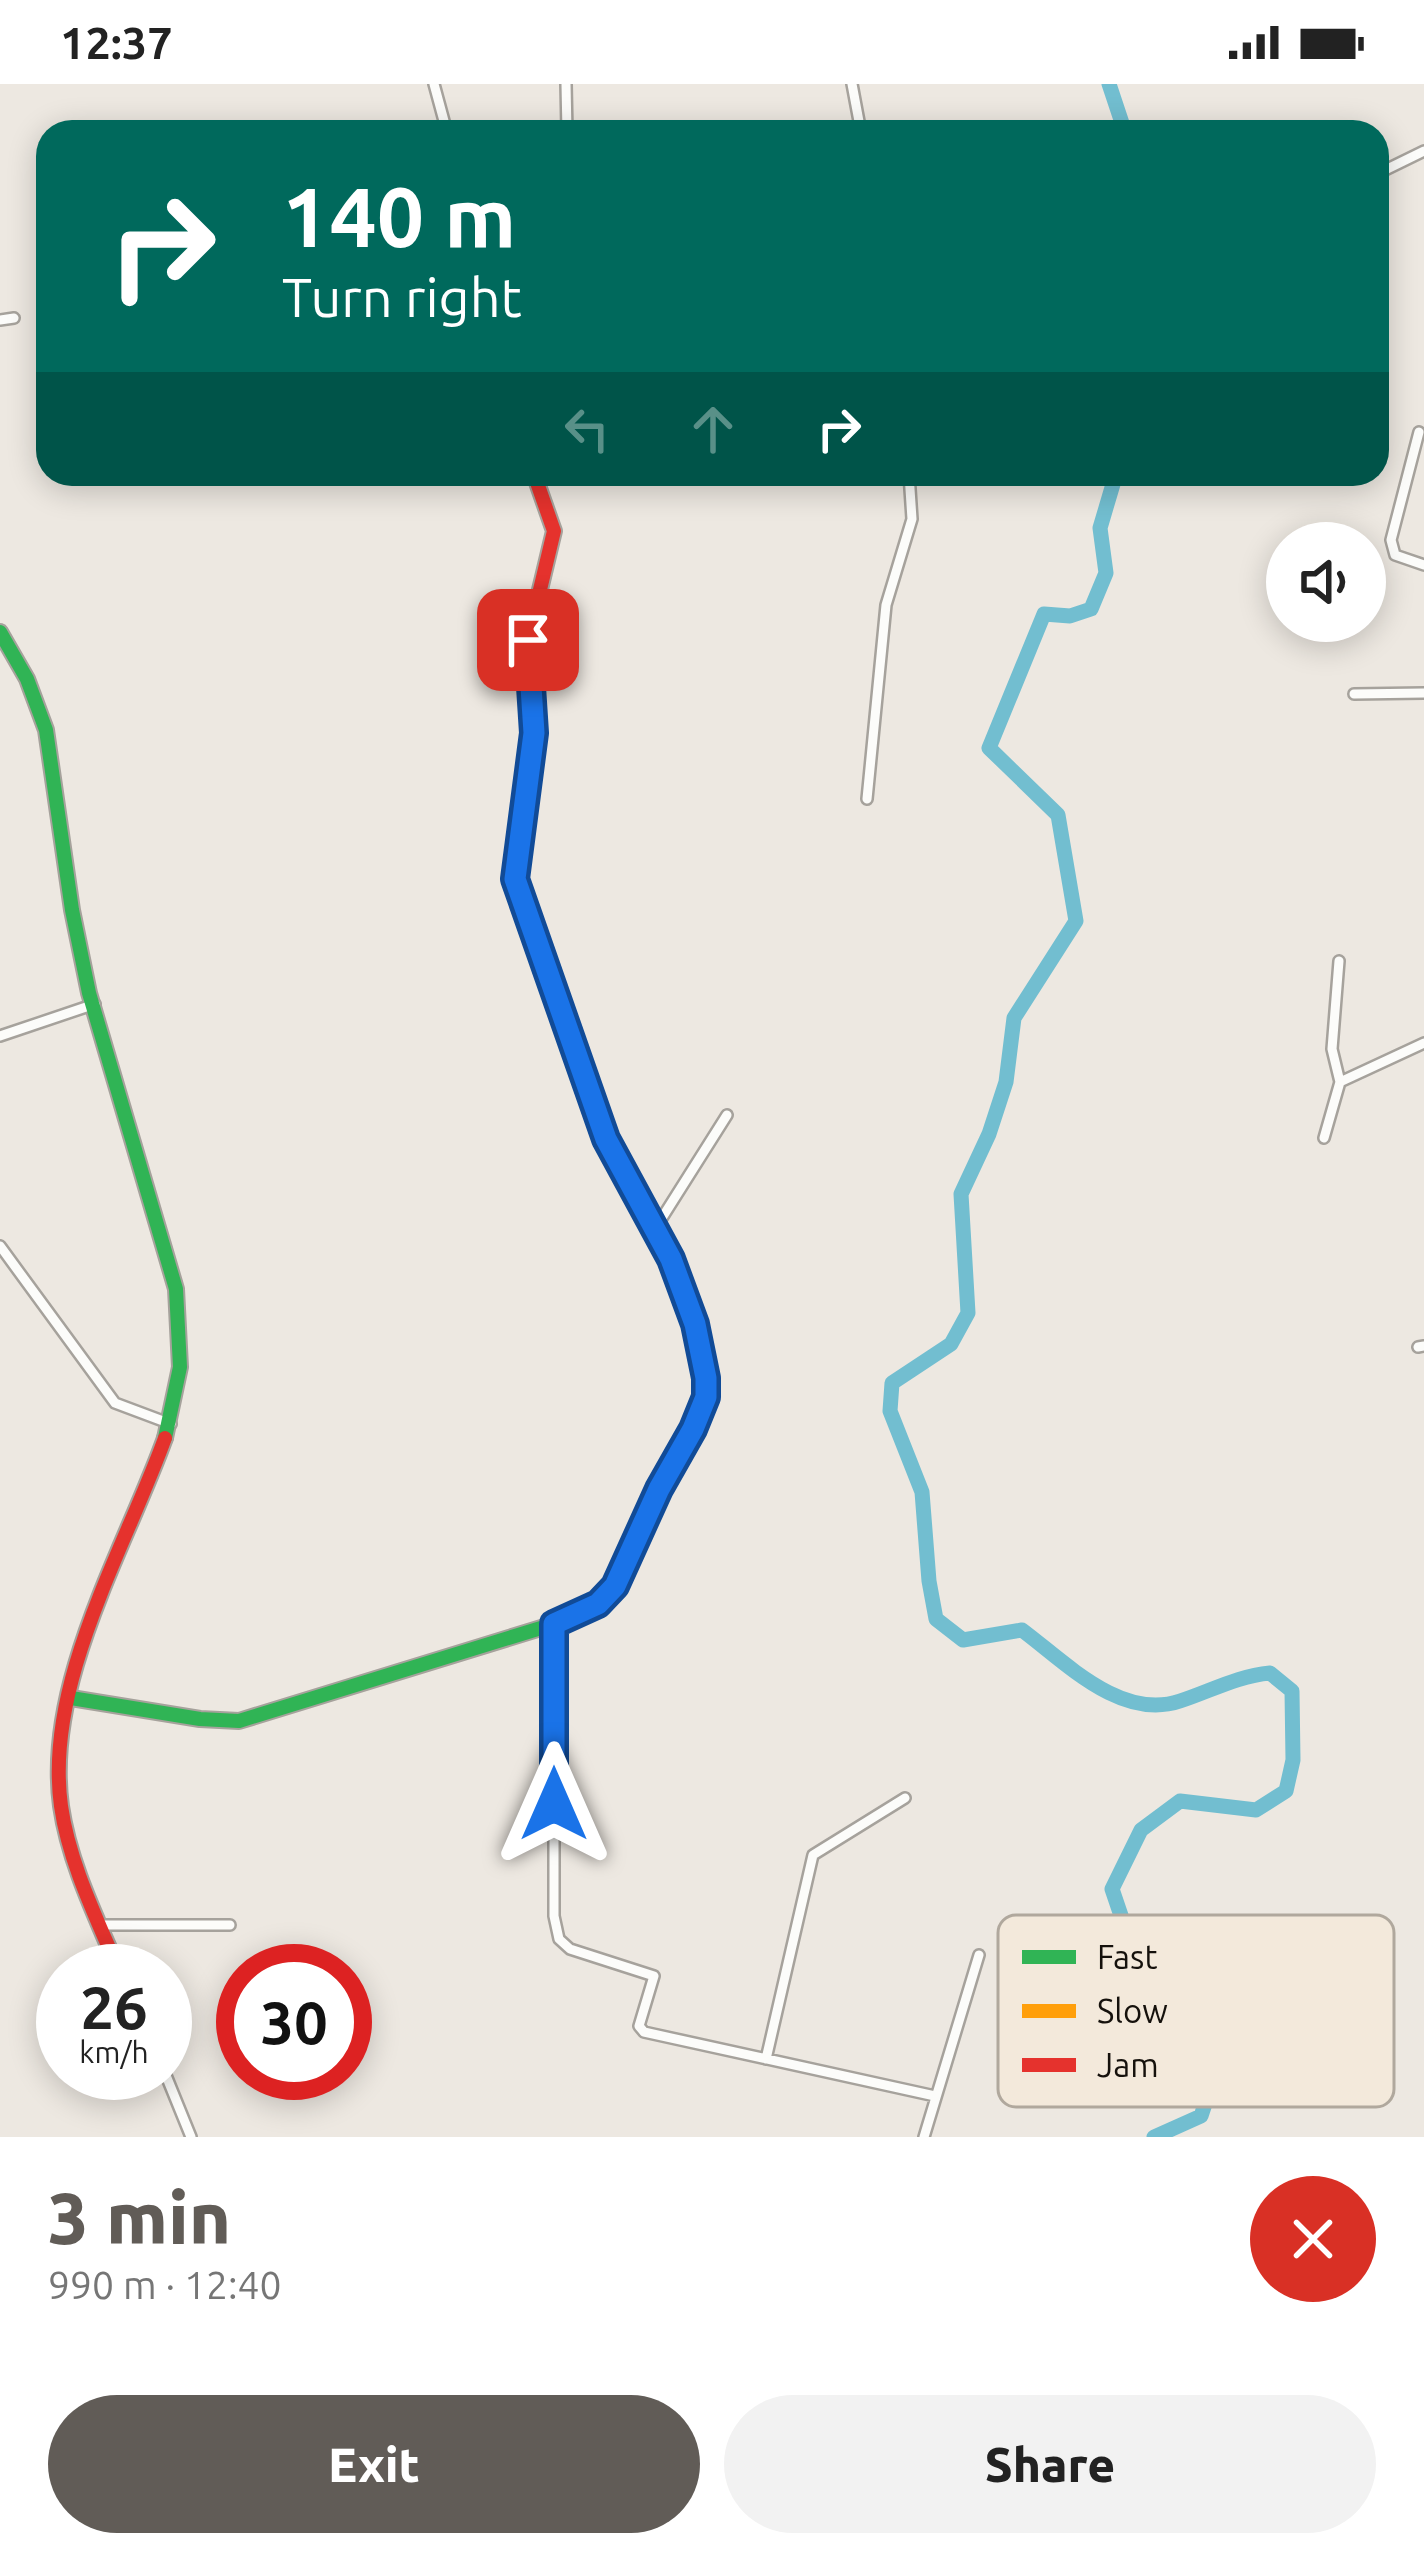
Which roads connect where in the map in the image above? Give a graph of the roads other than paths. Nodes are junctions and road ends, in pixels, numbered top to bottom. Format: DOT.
graph roads {
  1 [pos="434,84"];
  2 [pos="566,84"];
  3 [pos="852,84"];
  4 [pos="444,120"];
  5 [pos="567,120"];
  6 [pos="859,120"];
  7 [pos="1424,152"];
  8 [pos="1389,168"];
  9 [pos="14,318"];
  10 [pos="0,320"];
  11 [pos="1419,432"];
  12 [pos="538,486"];
  13 [pos="910,486"];
  14 [pos="1424,565"];
  15 [pos="0,632"];
  16 [pos="1424,693"];
  17 [pos="1354,694"];
  18 [pos="867,799"];
  19 [pos="1339,961"];
  20 [pos="95,1004"];
  21 [pos="0,1036"];
  22 [pos="1424,1043"];
  23 [pos="1340,1082"];
  24 [pos="727,1115"];
  25 [pos="1324,1138"];
  26 [pos="655,1228"];
  27 [pos="0,1246"];
  28 [pos="171,1424"];
  29 [pos="554,1624"];
  30 [pos="71,1698"];
  31 [pos="905,1798"];
  32 [pos="100,1925"];
  33 [pos="230,1925"];
  34 [pos="108,1944"];
  35 [pos="979,1955"];
  36 [pos="766,2059"];
  37 [pos="934,2096"];
  38 [pos="176,2100"];
  39 [pos="190,2137"];
  40 [pos="924,2137"];
  1 -- 4 [label="street"];
  2 -- 5 [label="street"];
  3 -- 6 [label="street"];
  7 -- 8 [label="street"];
  9 -- 10 [label="street"];
  11 -- 14 [label="street"];
  12 -- 26 [label="street"];
  13 -- 18 [label="street"];
  15 -- 20 [label="street"];
  16 -- 17 [label="street"];
  19 -- 23 [label="street"];
  20 -- 21 [label="street"];
  20 -- 28 [label="street"];
  22 -- 23 [label="street"];
  23 -- 25 [label="street"];
  24 -- 26 [label="street"];
  26 -- 29 [label="street"];
  27 -- 28 [label="street"];
  28 -- 30 [label="street"];
  29 -- 30 [label="street"];
  29 -- 36 [label="street"];
  30 -- 32 [label="street"];
  31 -- 36 [label="street"];
  32 -- 33 [label="street"];
  32 -- 34 [label="street"];
  35 -- 37 [label="street"];
  36 -- 37 [label="street"];
  37 -- 40 [label="street"];
  38 -- 39 [label="street"];
}
